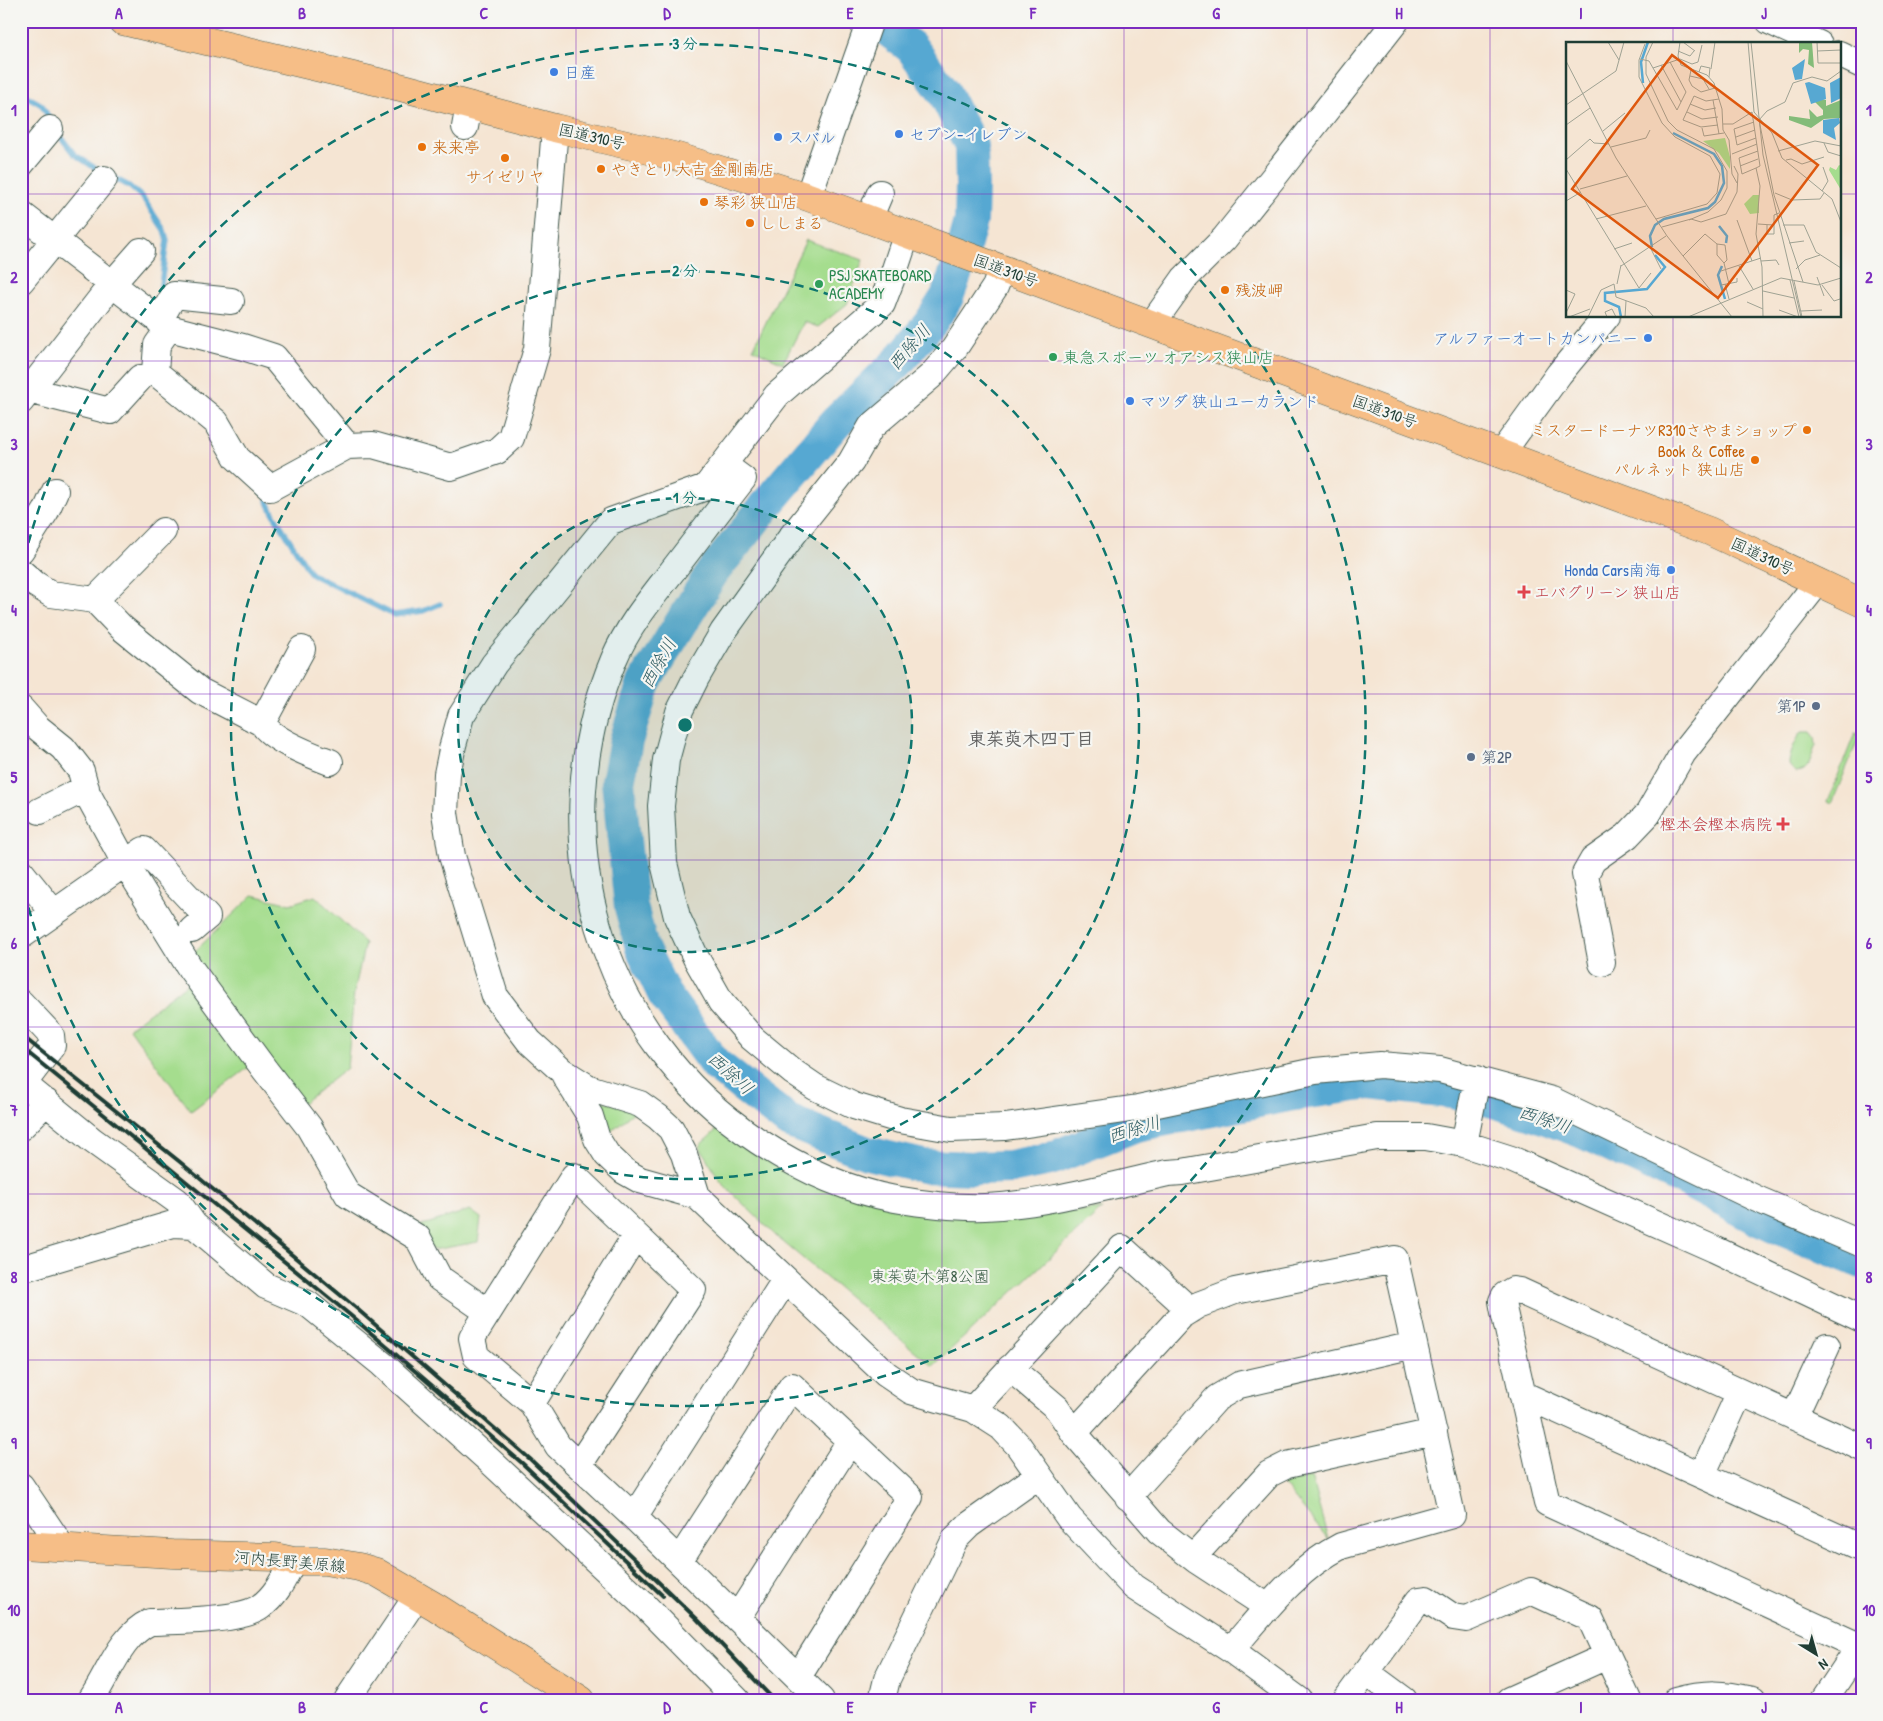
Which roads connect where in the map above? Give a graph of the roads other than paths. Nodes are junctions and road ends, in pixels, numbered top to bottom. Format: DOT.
graph roads {
  1 [pos="122,21"];
  2 [pos="1396,21"];
  3 [pos="1782,24"];
  4 [pos="866,33"];
  5 [pos="1813,42"];
  6 [pos="1840,54"];
  7 [pos="1862,65"];
  8 [pos="555,128"];
  9 [pos="50,129"];
  10 [pos="22,163"];
  11 [pos="104,179"];
  12 [pos="880,193"];
  13 [pos="808,197"];
  14 [pos="21,214"];
  15 [pos="869,219"];
  16 [pos="916,237"];
  17 [pos="55,240"];
  18 [pos="141,251"];
  19 [pos="997,268"];
  20 [pos="21,281"];
  21 [pos="112,284"];
  22 [pos="232,301"];
  23 [pos="1605,318"];
  24 [pos="160,321"];
  25 [pos="1152,324"];
  26 [pos="140,378"];
  27 [pos="23,398"];
  28 [pos="347,446"];
  29 [pos="1501,454"];
  30 [pos="724,464"];
  31 [pos="270,488"];
  32 [pos="55,508"];
  33 [pos="163,531"];
  34 [pos="21,550"];
  35 [pos="21,572"];
  36 [pos="1818,582"];
  37 [pos="1860,599"];
  38 [pos="95,600"];
  39 [pos="302,649"];
  40 [pos="262,723"];
  41 [pos="26,726"];
  42 [pos="330,762"];
  43 [pos="86,788"];
  44 [pos="40,812"];
  45 [pos="126,863"];
  46 [pos="21,872"];
  47 [pos="54,913"];
  48 [pos="192,930"];
  49 [pos="21,936"];
  50 [pos="1602,963"];
  51 [pos="21,1003"];
  52 [pos="562,1072"];
  53 [pos="1476,1082"];
  54 [pos="22,1083"];
  55 [pos="46,1102"];
  56 [pos="21,1127"];
  57 [pos="1465,1140"];
  58 [pos="697,1196"];
  59 [pos="194,1225"];
  60 [pos="635,1236"];
  61 [pos="1862,1244"];
  62 [pos="21,1269"];
  63 [pos="785,1280"];
  64 [pos="1190,1310"];
  65 [pos="488,1312"];
  66 [pos="1862,1319"];
  67 [pos="1414,1345"];
  68 [pos="1827,1346"];
  69 [pos="1010,1368"];
  70 [pos="1740,1392"];
  71 [pos="1522,1394"];
  72 [pos="532,1403"];
  73 [pos="973,1409"];
  74 [pos="1794,1417"];
  75 [pos="1434,1432"];
  76 [pos="1074,1433"];
  77 [pos="850,1441"];
  78 [pos="1862,1448"];
  79 [pos="579,1465"];
  80 [pos="1702,1475"];
  81 [pos="1038,1476"];
  82 [pos="21,1486"];
  83 [pos="1128,1497"];
  84 [pos="634,1517"];
  85 [pos="21,1544"];
  86 [pos="62,1547"];
  87 [pos="1862,1548"];
  88 [pos="1192,1557"];
  89 [pos="293,1561"];
  90 [pos="679,1561"];
  91 [pos="417,1596"];
  92 [pos="1268,1607"];
  93 [pos="737,1618"];
  94 [pos="1859,1649"];
  95 [pos="1231,1650"];
  96 [pos="1607,1656"];
  97 [pos="1366,1672"];
  98 [pos="798,1677"];
  99 [pos="91,1700"];
  100 [pos="346,1700"];
  101 [pos="581,1700"];
  102 [pos="736,1700"];
  103 [pos="821,1700"];
  104 [pos="882,1700"];
  105 [pos="1299,1700"];
  106 [pos="1346,1700"];
  107 [pos="1404,1700"];
  108 [pos="1508,1700"];
  109 [pos="1628,1700"];
  110 [pos="1676,1700"];
  111 [pos="1753,1700"];
  112 [pos="1824,1700"];
  1 -- 8 [label="main road, 国道310号"];
  2 -- 25 [label="street"];
  3 -- 5 [label="street"];
  4 -- 13 [label="street"];
  6 -- 7 [label="street"];
  8 -- 13 [label="main road, 国道310号"];
  8 -- 28 [label="street"];
  9 -- 10 [label="street"];
  11 -- 17 [label="street"];
  12 -- 15 [label="street"];
  13 -- 15 [label="main road, 国道310号"];
  14 -- 17 [label="street"];
  15 -- 16 [label="main road, 国道310号"];
  16 -- 19 [label="main road, 国道310号"];
  16 -- 30 [label="street"];
  17 -- 20 [label="street"];
  17 -- 21 [label="street"];
  18 -- 21 [label="street"];
  19 -- 25 [label="main road, 国道310号"];
  19 -- 53 [label="street"];
  21 -- 24 [label="street"];
  21 -- 27 [label="street"];
  22 -- 24 [label="street"];
  23 -- 29 [label="street"];
  24 -- 26 [label="street"];
  24 -- 28 [label="street"];
  24 -- 31 [label="street"];
  25 -- 29 [label="main road, 国道310号"];
  26 -- 27 [label="street"];
  26 -- 31 [label="street"];
  28 -- 31 [label="street"];
  29 -- 36 [label="main road, 国道310号"];
  30 -- 52 [label="street"];
  30 -- 57 [label="street"];
  32 -- 34 [label="street"];
  33 -- 38 [label="street"];
  35 -- 38 [label="street"];
  36 -- 37 [label="main road, 国道310号"];
  36 -- 50 [label="street"];
  38 -- 40 [label="street"];
  39 -- 40 [label="street"];
  40 -- 42 [label="street"];
  41 -- 43 [label="street"];
  43 -- 44 [label="street"];
  43 -- 45 [label="street"];
  45 -- 47 [label="street"];
  45 -- 48 [label="street"];
  45 -- 65 [label="street"];
  46 -- 47 [label="street"];
  47 -- 49 [label="street"];
  51 -- 54 [label="street"];
  52 -- 58 [label="street"];
  52 -- 58 [label="street"];
  53 -- 57 [label="street"];
  53 -- 61 [label="street"];
  54 -- 55 [label="street"];
  55 -- 56 [label="street"];
  55 -- 59 [label="street"];
  57 -- 66 [label="street"];
  58 -- 63 [label="street"];
  59 -- 62 [label="street"];
  59 -- 102 [label="street"];
  60 -- 65 [label="street"];
  60 -- 72 [label="street"];
  60 -- 79 [label="street"];
  63 -- 73 [label="street"];
  63 -- 84 [label="street"];
  64 -- 67 [label="street"];
  64 -- 69 [label="street"];
  64 -- 76 [label="street"];
  65 -- 72 [label="street"];
  67 -- 75 [label="street"];
  67 -- 83 [label="street"];
  68 -- 74 [label="street"];
  69 -- 73 [label="street"];
  69 -- 76 [label="street"];
  70 -- 71 [label="street"];
  70 -- 74 [label="street"];
  70 -- 80 [label="street"];
  71 -- 80 [label="street"];
  71 -- 94 [label="street"];
  72 -- 79 [label="street"];
  73 -- 81 [label="street"];
  74 -- 78 [label="street"];
  75 -- 88 [label="street"];
  75 -- 92 [label="street"];
  76 -- 83 [label="street"];
  77 -- 90 [label="street"];
  77 -- 93 [label="street"];
  77 -- 98 [label="street"];
  79 -- 84 [label="street"];
  80 -- 87 [label="street"];
  81 -- 95 [label="street"];
  81 -- 104 [label="street"];
  82 -- 86 [label="street"];
  83 -- 88 [label="street"];
  84 -- 90 [label="street"];
  85 -- 86 [label="main road, 河内長野美原線"];
  86 -- 89 [label="main road, 河内長野美原線"];
  88 -- 92 [label="street"];
  89 -- 91 [label="main road, 河内長野美原線"];
  89 -- 99 [label="street"];
  90 -- 93 [label="street"];
  91 -- 100 [label="street"];
  91 -- 101 [label="main road, 河内長野美原線"];
  92 -- 95 [label="street"];
  93 -- 98 [label="street"];
  94 -- 112 [label="street"];
  95 -- 105 [label="street"];
  96 -- 97 [label="street"];
  96 -- 108 [label="street"];
  96 -- 109 [label="street"];
  97 -- 106 [label="street"];
  97 -- 107 [label="street"];
  98 -- 103 [label="street"];
  110 -- 111 [label="street"];
}
